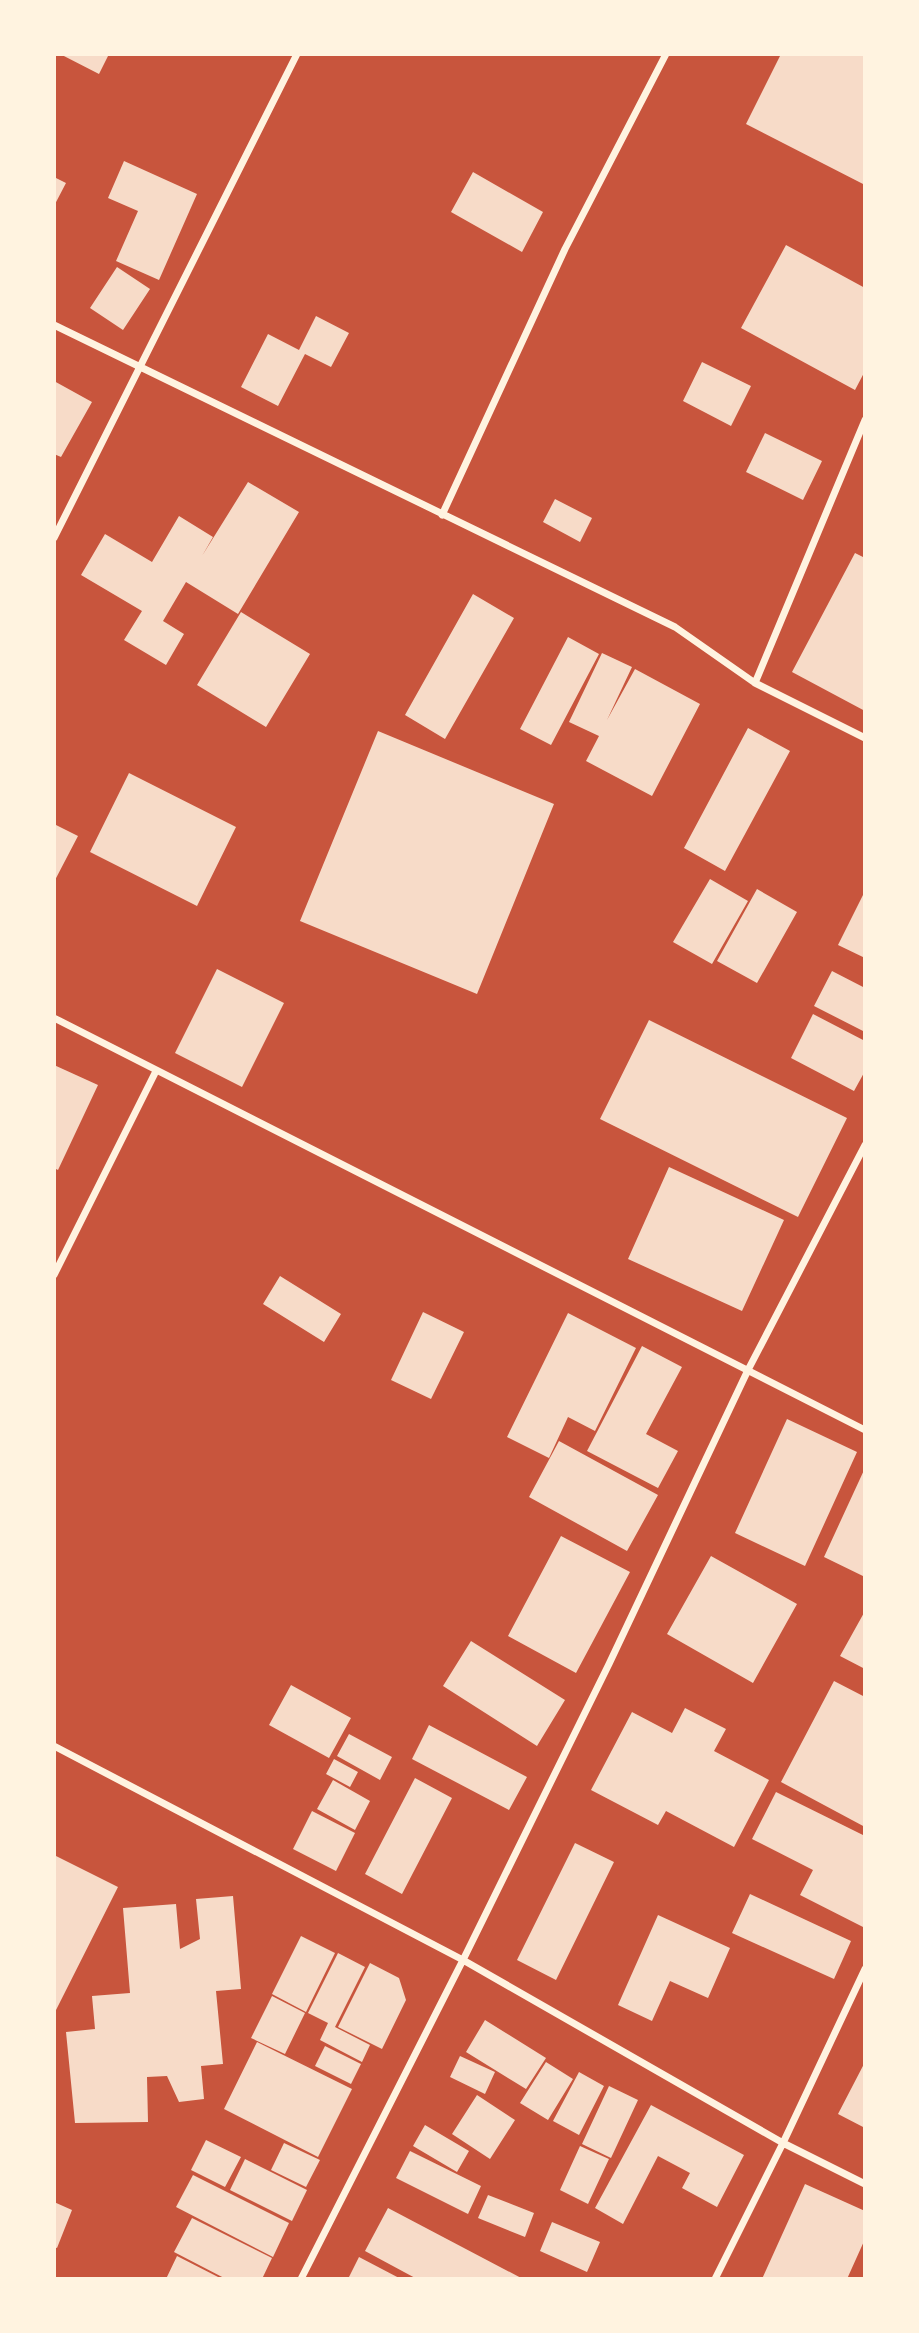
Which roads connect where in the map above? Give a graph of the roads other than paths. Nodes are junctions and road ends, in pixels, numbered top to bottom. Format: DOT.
graph roads {
  1 [pos="297,54"];
  2 [pos="666,54"];
  3 [pos="54,325"];
  4 [pos="140,367"];
  5 [pos="865,420"];
  6 [pos="442,515"];
  7 [pos="54,538"];
  8 [pos="755,683"];
  9 [pos="865,738"];
  10 [pos="54,1018"];
  11 [pos="156,1071"];
  12 [pos="865,1145"];
  13 [pos="54,1275"];
  14 [pos="748,1370"];
  15 [pos="865,1430"];
  16 [pos="54,1746"];
  17 [pos="464,1961"];
  18 [pos="865,1969"];
  19 [pos="783,2143"];
  20 [pos="865,2184"];
  21 [pos="301,2279"];
  22 [pos="715,2279"];
  1 -- 4 [label="street"];
  2 -- 6 [label="street"];
  3 -- 4 [label="street"];
  4 -- 6 [label="street"];
  4 -- 7 [label="street"];
  5 -- 8 [label="street"];
  6 -- 8 [label="street"];
  8 -- 9 [label="street"];
  10 -- 11 [label="street"];
  11 -- 13 [label="street"];
  11 -- 14 [label="street"];
  12 -- 14 [label="street"];
  14 -- 15 [label="street"];
  14 -- 17 [label="street"];
  16 -- 17 [label="street"];
  17 -- 19 [label="street"];
  17 -- 21 [label="street"];
  18 -- 19 [label="street"];
  19 -- 20 [label="street"];
  19 -- 22 [label="street"];
}
